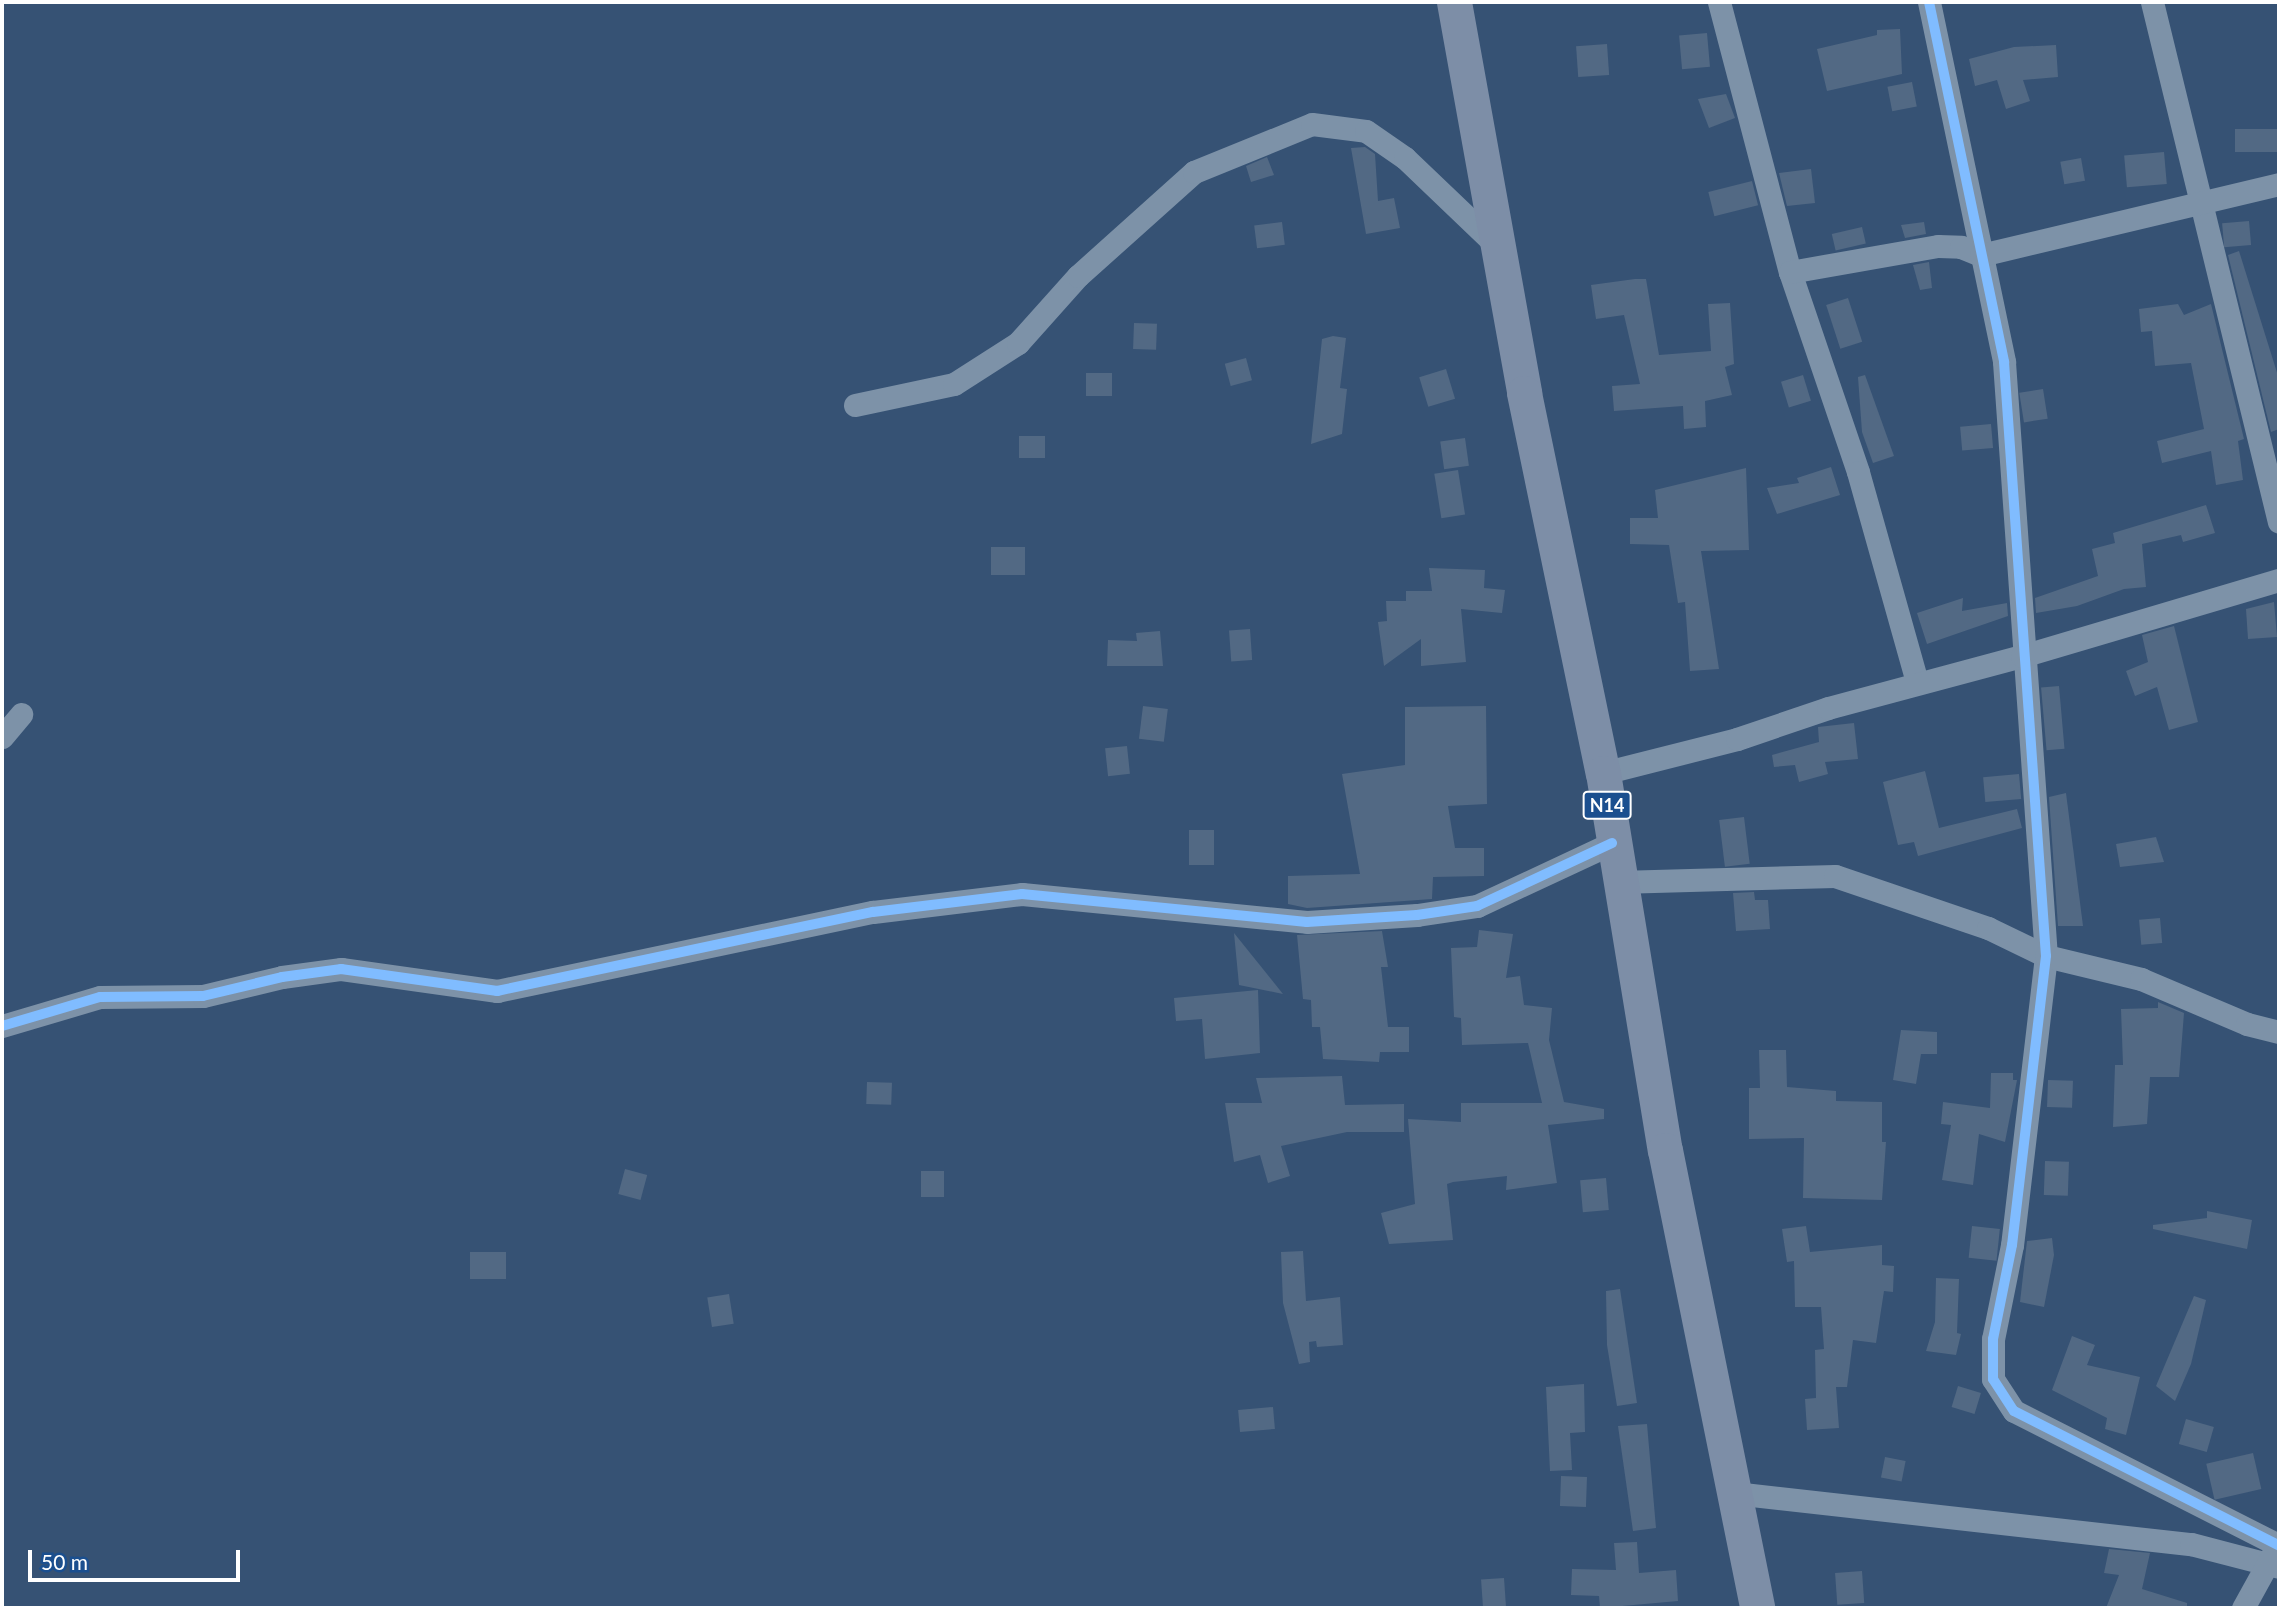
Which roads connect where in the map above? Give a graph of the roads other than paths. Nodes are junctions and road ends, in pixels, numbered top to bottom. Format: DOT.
graph roads {
  1 [pos="1454,2"];
  2 [pos="1719,2"];
  3 [pos="1930,2"];
  4 [pos="2152,2"];
  5 [pos="2279,184"];
  6 [pos="2198,200"];
  7 [pos="1498,247"];
  8 [pos="1981,255"];
  9 [pos="1790,272"];
  10 [pos="855,405"];
  11 [pos="2279,522"];
  12 [pos="2279,580"];
  13 [pos="2022,656"];
  14 [pos="1917,682"];
  15 [pos="21,714"];
  16 [pos="2,737"];
  17 [pos="1603,773"];
  18 [pos="1612,843"];
  19 [pos="1618,882"];
  20 [pos="2046,956"];
  21 [pos="2,1026"];
  22 [pos="2279,1032"];
  23 [pos="1734,1493"];
  24 [pos="2276,1554"];
  25 [pos="1757,1608"];
  26 [pos="2243,1608"];
  1 -- 7 [label="main road, N14"];
  2 -- 9 [label="street"];
  3 -- 8 [label="street"];
  4 -- 6 [label="street"];
  5 -- 6 [label="street"];
  6 -- 8 [label="street"];
  6 -- 11 [label="street"];
  7 -- 10 [label="street"];
  7 -- 17 [label="main road, N14"];
  8 -- 9 [label="street"];
  8 -- 13 [label="street"];
  9 -- 14 [label="street"];
  12 -- 13 [label="street"];
  13 -- 14 [label="street"];
  13 -- 20 [label="street"];
  14 -- 17 [label="street"];
  15 -- 16 [label="street"];
  17 -- 18 [label="main road, N14"];
  18 -- 19 [label="main road, N14"];
  18 -- 21 [label="street"];
  19 -- 20 [label="street"];
  19 -- 23 [label="main road, N14"];
  20 -- 22 [label="street"];
  20 -- 24 [label="street"];
  23 -- 24 [label="street"];
  23 -- 25 [label="main road, N14"];
  24 -- 26 [label="street"];
}
